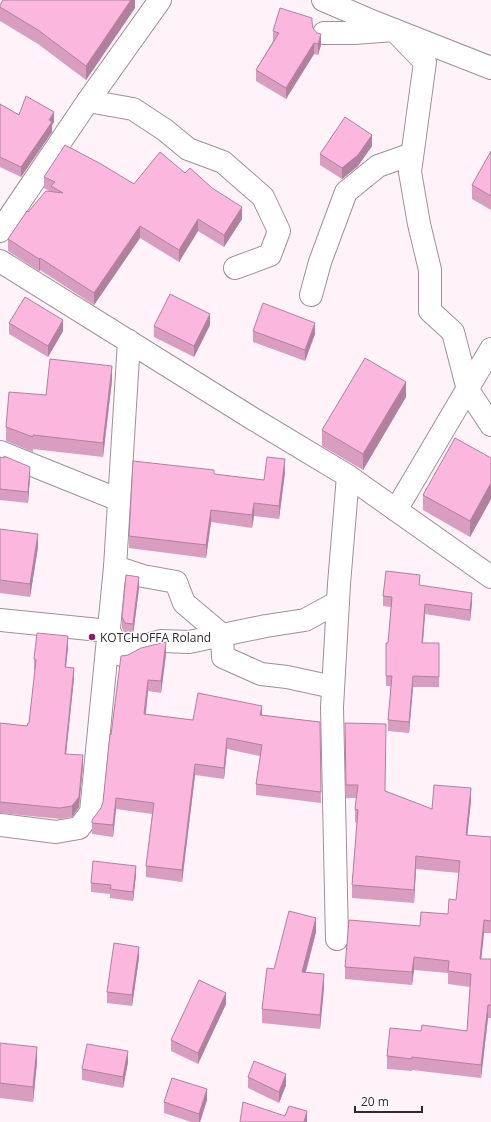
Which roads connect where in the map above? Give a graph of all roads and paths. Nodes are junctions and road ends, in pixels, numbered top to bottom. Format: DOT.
graph roads {
  1 [pos="160,0"];
  2 [pos="322,0"];
  3 [pos="394,30"];
  4 [pos="324,33"];
  5 [pos="491,68"];
  6 [pos="88,101"];
  7 [pos="412,154"];
  8 [pos="0,231"];
  9 [pos="0,261"];
  10 [pos="235,268"];
  11 [pos="311,296"];
  12 [pos="130,341"];
  13 [pos="491,349"];
  14 [pos="468,390"];
  15 [pos="491,425"];
  16 [pos="0,452"];
  17 [pos="348,476"];
  18 [pos="119,500"];
  19 [pos="396,510"];
  20 [pos="115,566"];
  21 [pos="491,577"];
  22 [pos="338,602"];
  23 [pos="0,620"];
  24 [pos="109,630"];
  25 [pos="222,635"];
  26 [pos="333,687"];
  27 [pos="0,825"];
  28 [pos="337,939"];
  1 -- 6 [label="street"];
  2 -- 3 [label="street"];
  3 -- 4 [label="street"];
  3 -- 5 [label="street"];
  3 -- 7 [label="street"];
  6 -- 8 [label="street"];
  6 -- 10 [label="street"];
  7 -- 11 [label="street"];
  7 -- 14 [label="street"];
  9 -- 12 [label="street"];
  12 -- 17 [label="street"];
  12 -- 18 [label="street"];
  13 -- 14 [label="street"];
  14 -- 15 [label="street"];
  14 -- 19 [label="street"];
  16 -- 18 [label="street"];
  17 -- 19 [label="street"];
  17 -- 22 [label="street"];
  18 -- 20 [label="street"];
  19 -- 21 [label="street"];
  20 -- 24 [label="street"];
  20 -- 25 [label="street"];
  22 -- 25 [label="street"];
  22 -- 26 [label="street"];
  23 -- 24 [label="street"];
  24 -- 25 [label="street"];
  24 -- 27 [label="street"];
  25 -- 26 [label="street"];
  26 -- 28 [label="street"];
}
